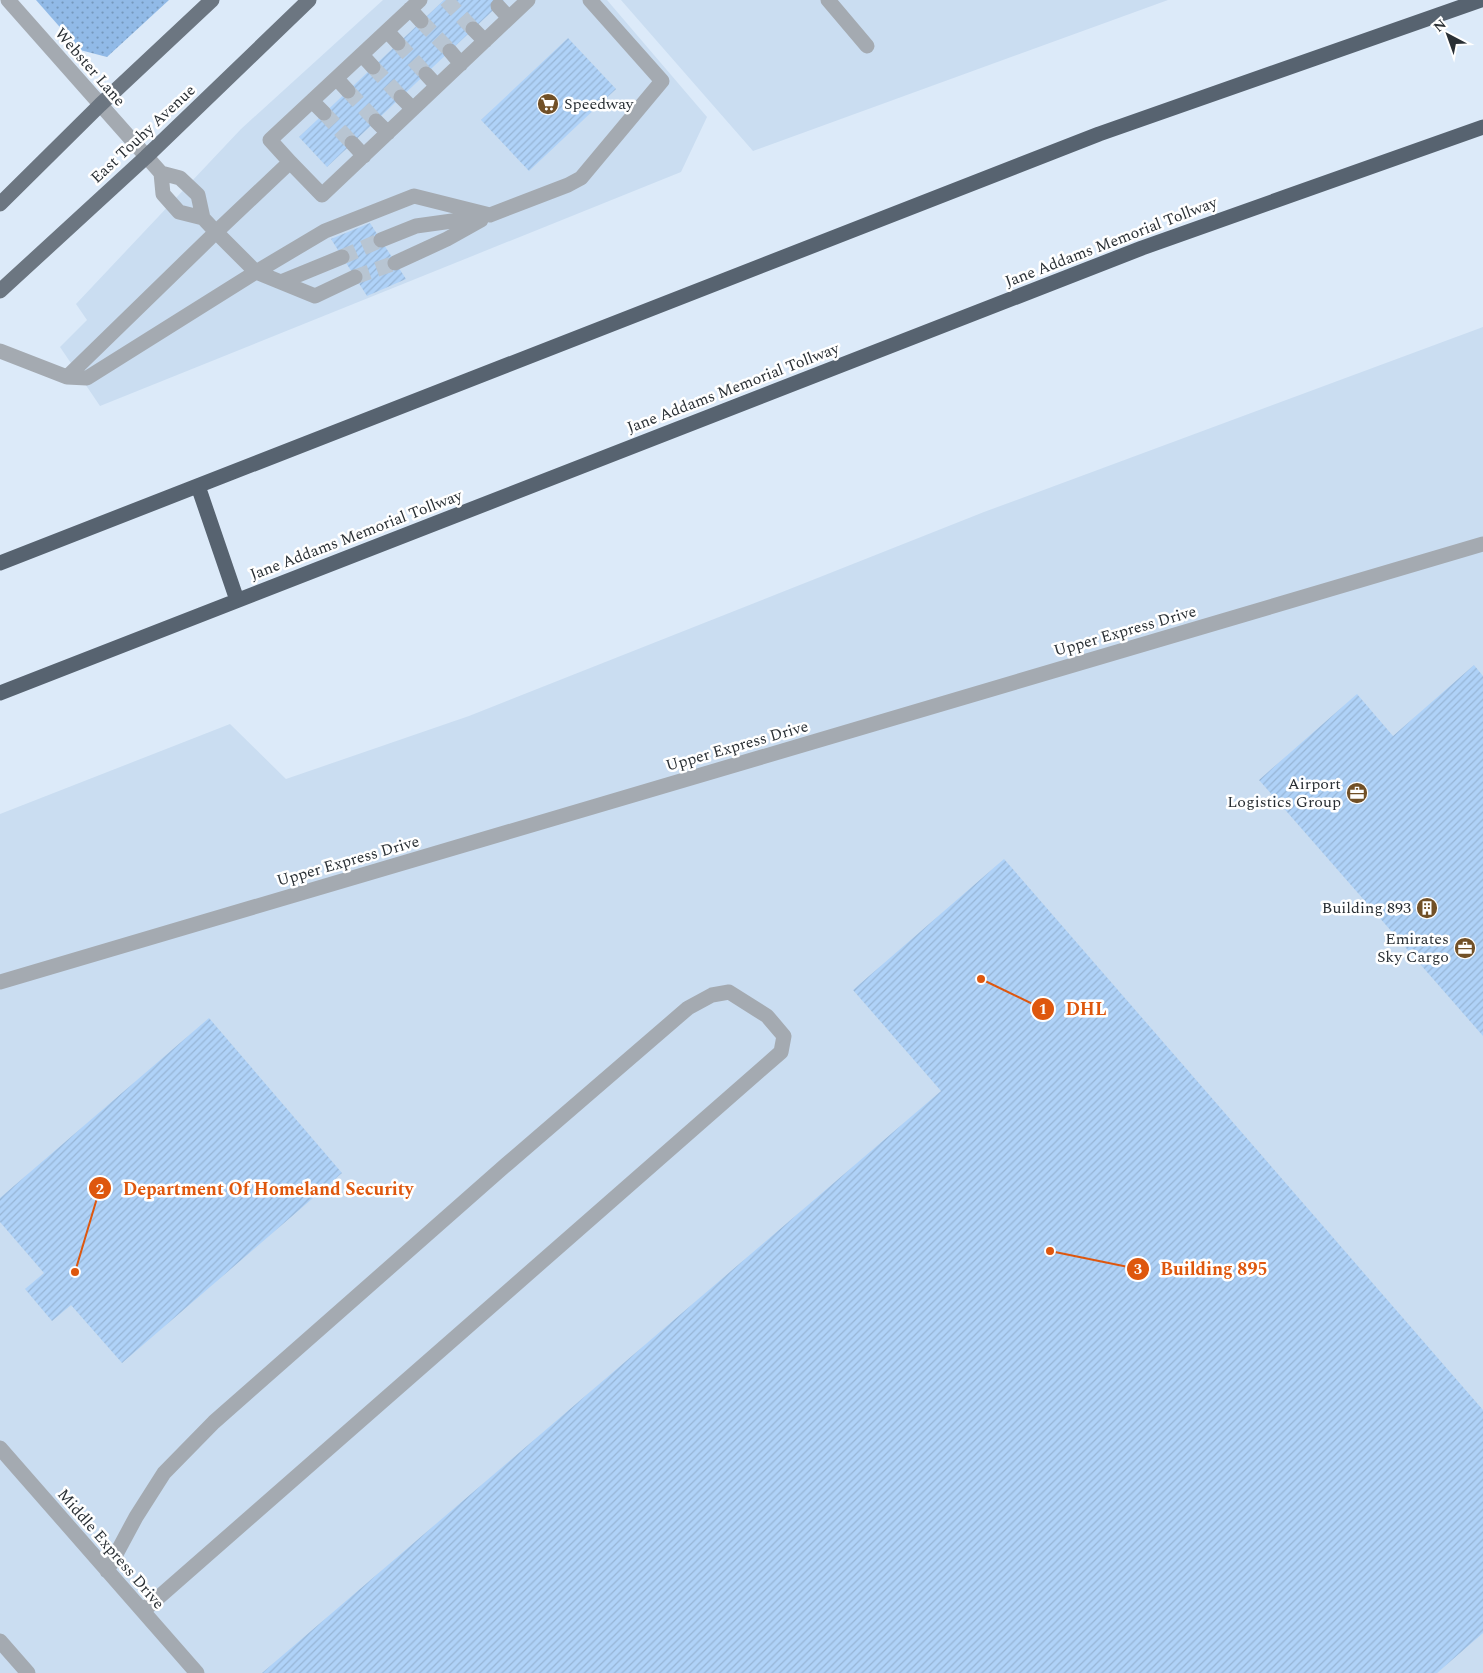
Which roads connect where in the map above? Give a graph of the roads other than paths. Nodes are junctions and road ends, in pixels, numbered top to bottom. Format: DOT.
graph roads {
  1 [pos="8,0"];
  2 [pos="212,0"];
  3 [pos="309,0"];
  4 [pos="528,0"];
  5 [pos="590,0"];
  6 [pos="828,0"];
  7 [pos="1481,0"];
  8 [pos="415,4"];
  9 [pos="498,6"];
  10 [pos="509,18"];
  11 [pos="422,21"];
  12 [pos="473,29"];
  13 [pos="387,31"];
  14 [pos="485,41"];
  15 [pos="398,43"];
  16 [pos="868,46"];
  17 [pos="450,51"];
  18 [pos="362,55"];
  19 [pos="461,64"];
  20 [pos="373,67"];
  21 [pos="426,74"];
  22 [pos="337,79"];
  23 [pos="437,86"];
  24 [pos="348,91"];
  25 [pos="401,97"];
  26 [pos="313,102"];
  27 [pos="100,105"];
  28 [pos="413,109"];
  29 [pos="324,113"];
  30 [pos="376,121"];
  31 [pos="1483,127"];
  32 [pos="388,133"];
  33 [pos="352,143"];
  34 [pos="364,156"];
  35 [pos="146,157"];
  36 [pos="290,162"];
  37 [pos="161,173"];
  38 [pos="0,204"];
  39 [pos="490,215"];
  40 [pos="203,218"];
  41 [pos="216,232"];
  42 [pos="381,240"];
  43 [pos="342,257"];
  44 [pos="395,263"];
  45 [pos="256,272"];
  46 [pos="355,277"];
  47 [pos="281,282"];
  48 [pos="0,291"];
  49 [pos="0,351"];
  50 [pos="67,377"];
  51 [pos="198,486"];
  52 [pos="1483,544"];
  53 [pos="0,563"];
  54 [pos="237,600"];
  55 [pos="0,693"];
  56 [pos="0,982"];
  57 [pos="0,1448"];
  58 [pos="107,1571"];
  59 [pos="142,1611"];
  60 [pos="0,1641"];
  61 [pos="28,1673"];
  62 [pos="197,1673"];
  1 -- 27 [label="street, Webster Lane"];
  2 -- 27 [label="main road"];
  3 -- 35 [label="main road, East Touhy Avenue"];
  4 -- 10 [label="street"];
  5 -- 39 [label="street"];
  6 -- 16 [label="street"];
  7 -- 51 [label="highway"];
  8 -- 11 [label="street"];
  8 -- 13 [label="street"];
  9 -- 10 [label="street"];
  10 -- 14 [label="street"];
  12 -- 14 [label="street"];
  13 -- 15 [label="street"];
  13 -- 18 [label="street"];
  14 -- 19 [label="street"];
  17 -- 19 [label="street"];
  18 -- 20 [label="street"];
  18 -- 22 [label="street"];
  19 -- 23 [label="street"];
  21 -- 23 [label="street"];
  22 -- 24 [label="street"];
  22 -- 26 [label="street"];
  23 -- 28 [label="street"];
  25 -- 28 [label="street"];
  26 -- 29 [label="street"];
  26 -- 36 [label="street"];
  27 -- 35 [label="street, Webster Lane"];
  27 -- 38 [label="main road"];
  28 -- 32 [label="street"];
  30 -- 32 [label="street"];
  31 -- 54 [label="highway, Jane Addams Memorial Tollway"];
  32 -- 34 [label="street"];
  33 -- 34 [label="street"];
  34 -- 36 [label="street"];
  35 -- 37 [label="street, Webster Lane"];
  35 -- 48 [label="main road, East Touhy Avenue"];
  36 -- 41 [label="street"];
  37 -- 40 [label="street"];
  37 -- 40 [label="street"];
  39 -- 42 [label="street"];
  39 -- 44 [label="street"];
  39 -- 45 [label="street"];
  40 -- 41 [label="street"];
  41 -- 45 [label="street"];
  41 -- 50 [label="street"];
  43 -- 47 [label="street"];
  45 -- 47 [label="street"];
  45 -- 50 [label="street"];
  46 -- 47 [label="street"];
  49 -- 50 [label="street"];
  51 -- 53 [label="highway"];
  51 -- 54 [label="highway"];
  52 -- 56 [label="street, Upper Express Drive"];
  54 -- 55 [label="highway, Jane Addams Memorial Tollway"];
  57 -- 58 [label="street, Middle Express Drive"];
  58 -- 59 [label="street, Middle Express Drive"];
  58 -- 59 [label="street"];
  59 -- 62 [label="street, Middle Express Drive"];
  60 -- 61 [label="street"];
}
